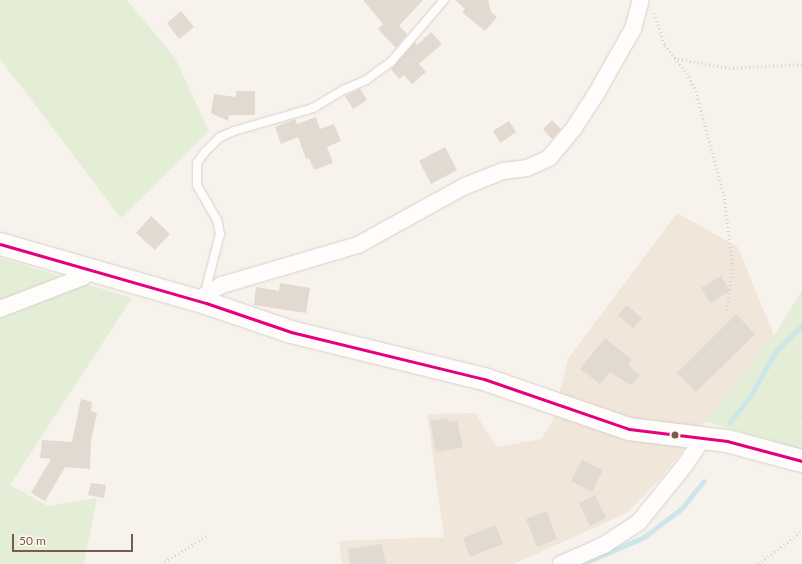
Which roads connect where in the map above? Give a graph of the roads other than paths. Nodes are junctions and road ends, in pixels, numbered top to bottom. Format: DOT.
graph roads {
  1 [pos="444,0"];
  2 [pos="647,4"];
  3 [pos="0,244"];
  4 [pos="87,270"];
  5 [pos="200,298"];
  6 [pos="0,309"];
  7 [pos="703,438"];
  8 [pos="802,461"];
  9 [pos="561,564"];
  1 -- 5 [label="lane"];
  2 -- 5 [label="street"];
  3 -- 4 [label="street"];
  4 -- 5 [label="street"];
  4 -- 6 [label="street"];
  5 -- 7 [label="street"];
  7 -- 8 [label="street"];
  7 -- 9 [label="street"];
}
